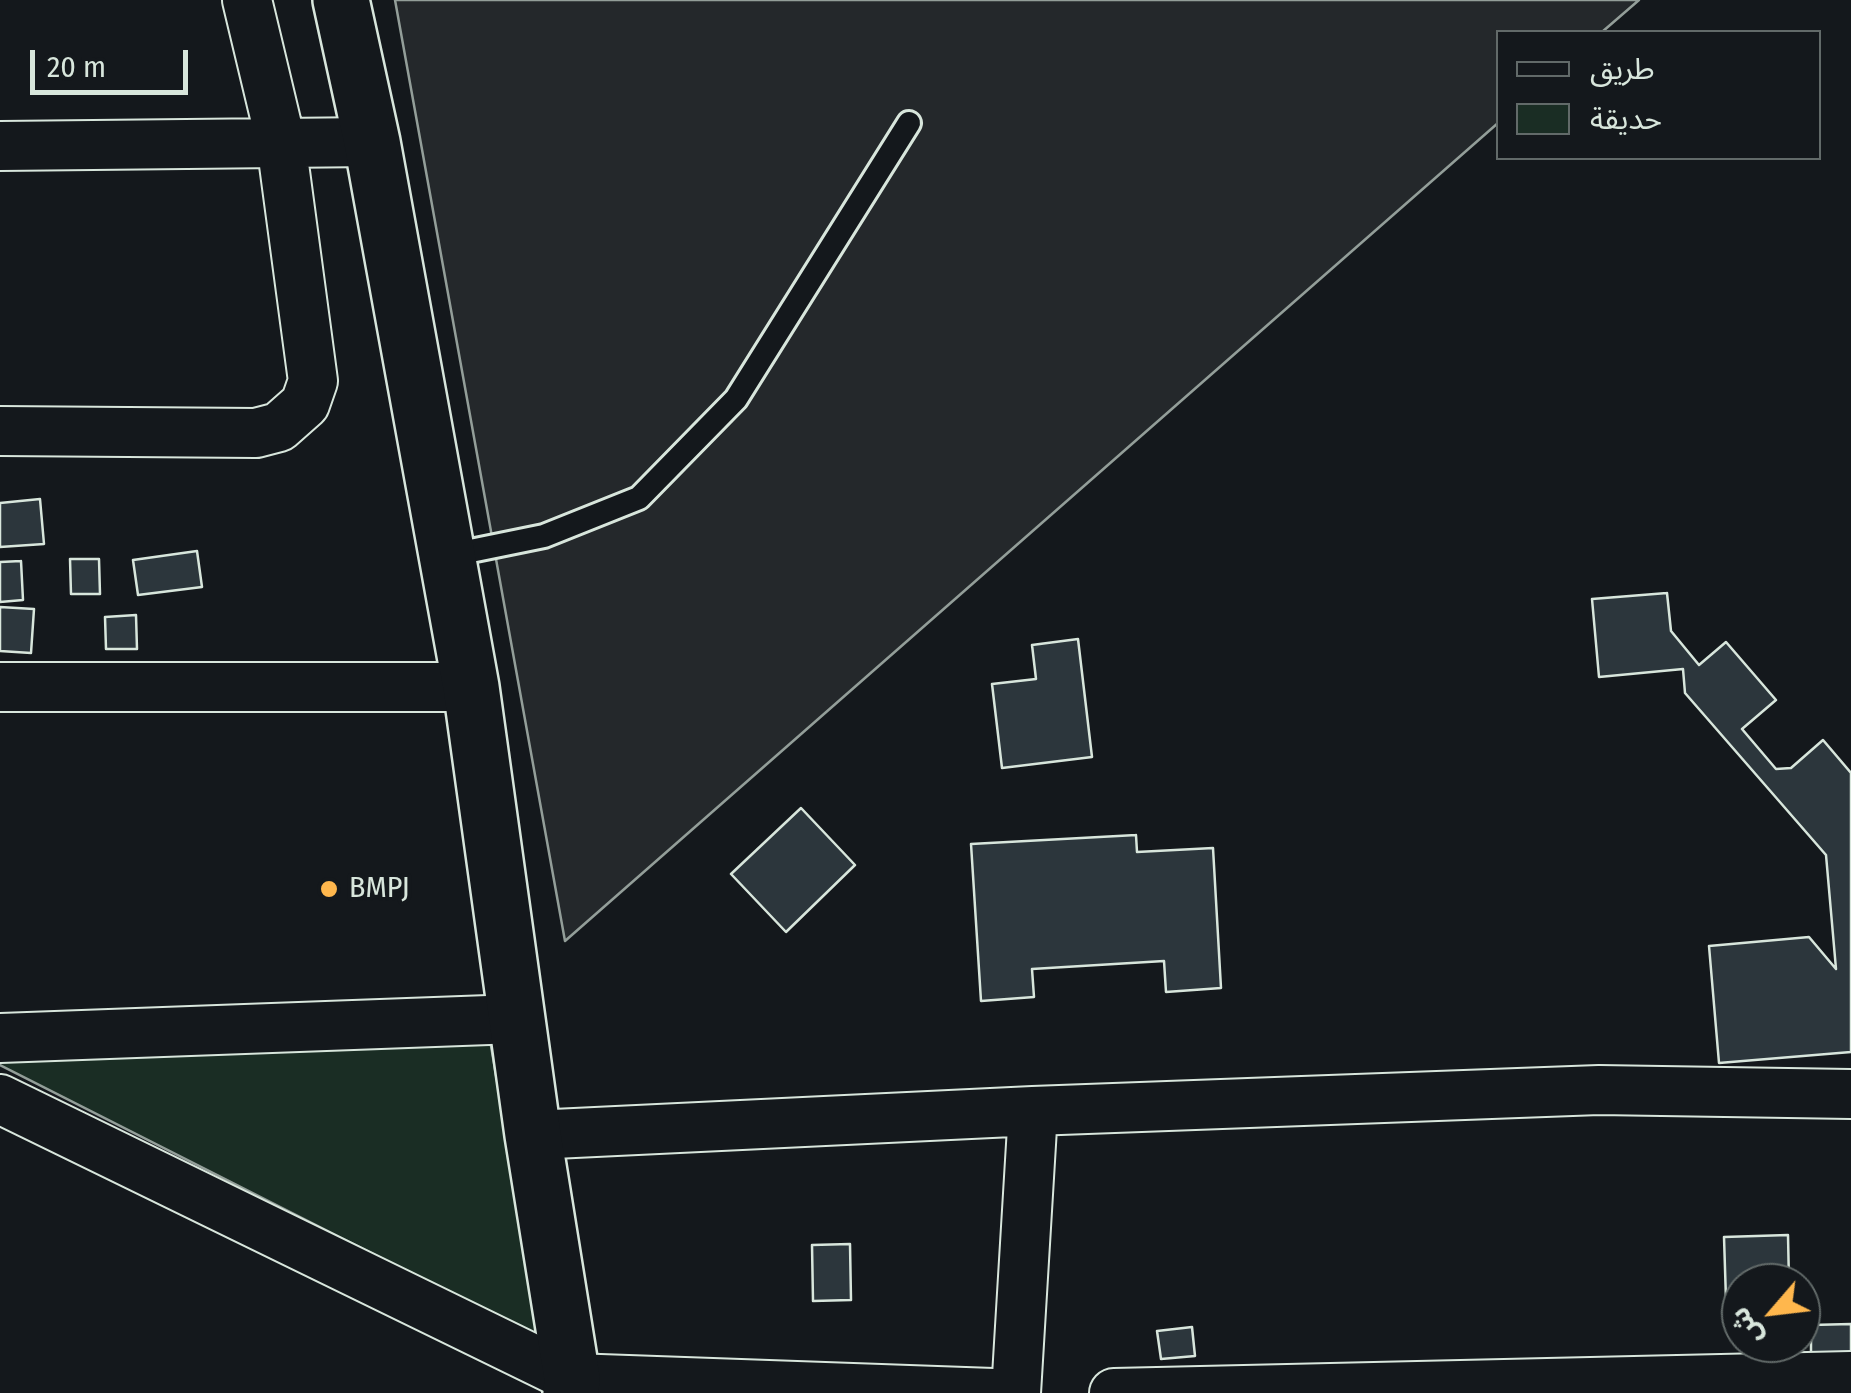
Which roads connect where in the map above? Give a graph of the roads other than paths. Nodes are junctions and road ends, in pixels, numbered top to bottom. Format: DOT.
graph roads {
  1 [pos="247,0"];
  2 [pos="341,0"];
  3 [pos="908,123"];
  4 [pos="281,142"];
  5 [pos="372,142"];
  6 [pos="0,146"];
  7 [pos="0,430"];
  8 [pos="446,556"];
  9 [pos="0,687"];
  10 [pos="471,687"];
  11 [pos="516,1019"];
  12 [pos="0,1038"];
  13 [pos="1851,1094"];
  14 [pos="0,1099"];
  15 [pos="1034,1111"];
  16 [pos="533,1136"];
  17 [pos="1851,1376"];
  18 [pos="571,1386"];
  19 [pos="993,1393"];
  20 [pos="1016,1393"];
  21 [pos="1114,1393"];
  1 -- 4 [label="street"];
  2 -- 5 [label="street"];
  3 -- 8 [label="lane"];
  4 -- 5 [label="street"];
  4 -- 6 [label="street"];
  4 -- 7 [label="street"];
  5 -- 8 [label="street"];
  8 -- 10 [label="street"];
  9 -- 10 [label="street"];
  10 -- 11 [label="street"];
  11 -- 12 [label="street"];
  11 -- 16 [label="street"];
  13 -- 15 [label="street"];
  14 -- 18 [label="street"];
  15 -- 16 [label="street"];
  15 -- 20 [label="street"];
  16 -- 18 [label="street"];
  17 -- 21 [label="street"];
  18 -- 19 [label="street"];
}
